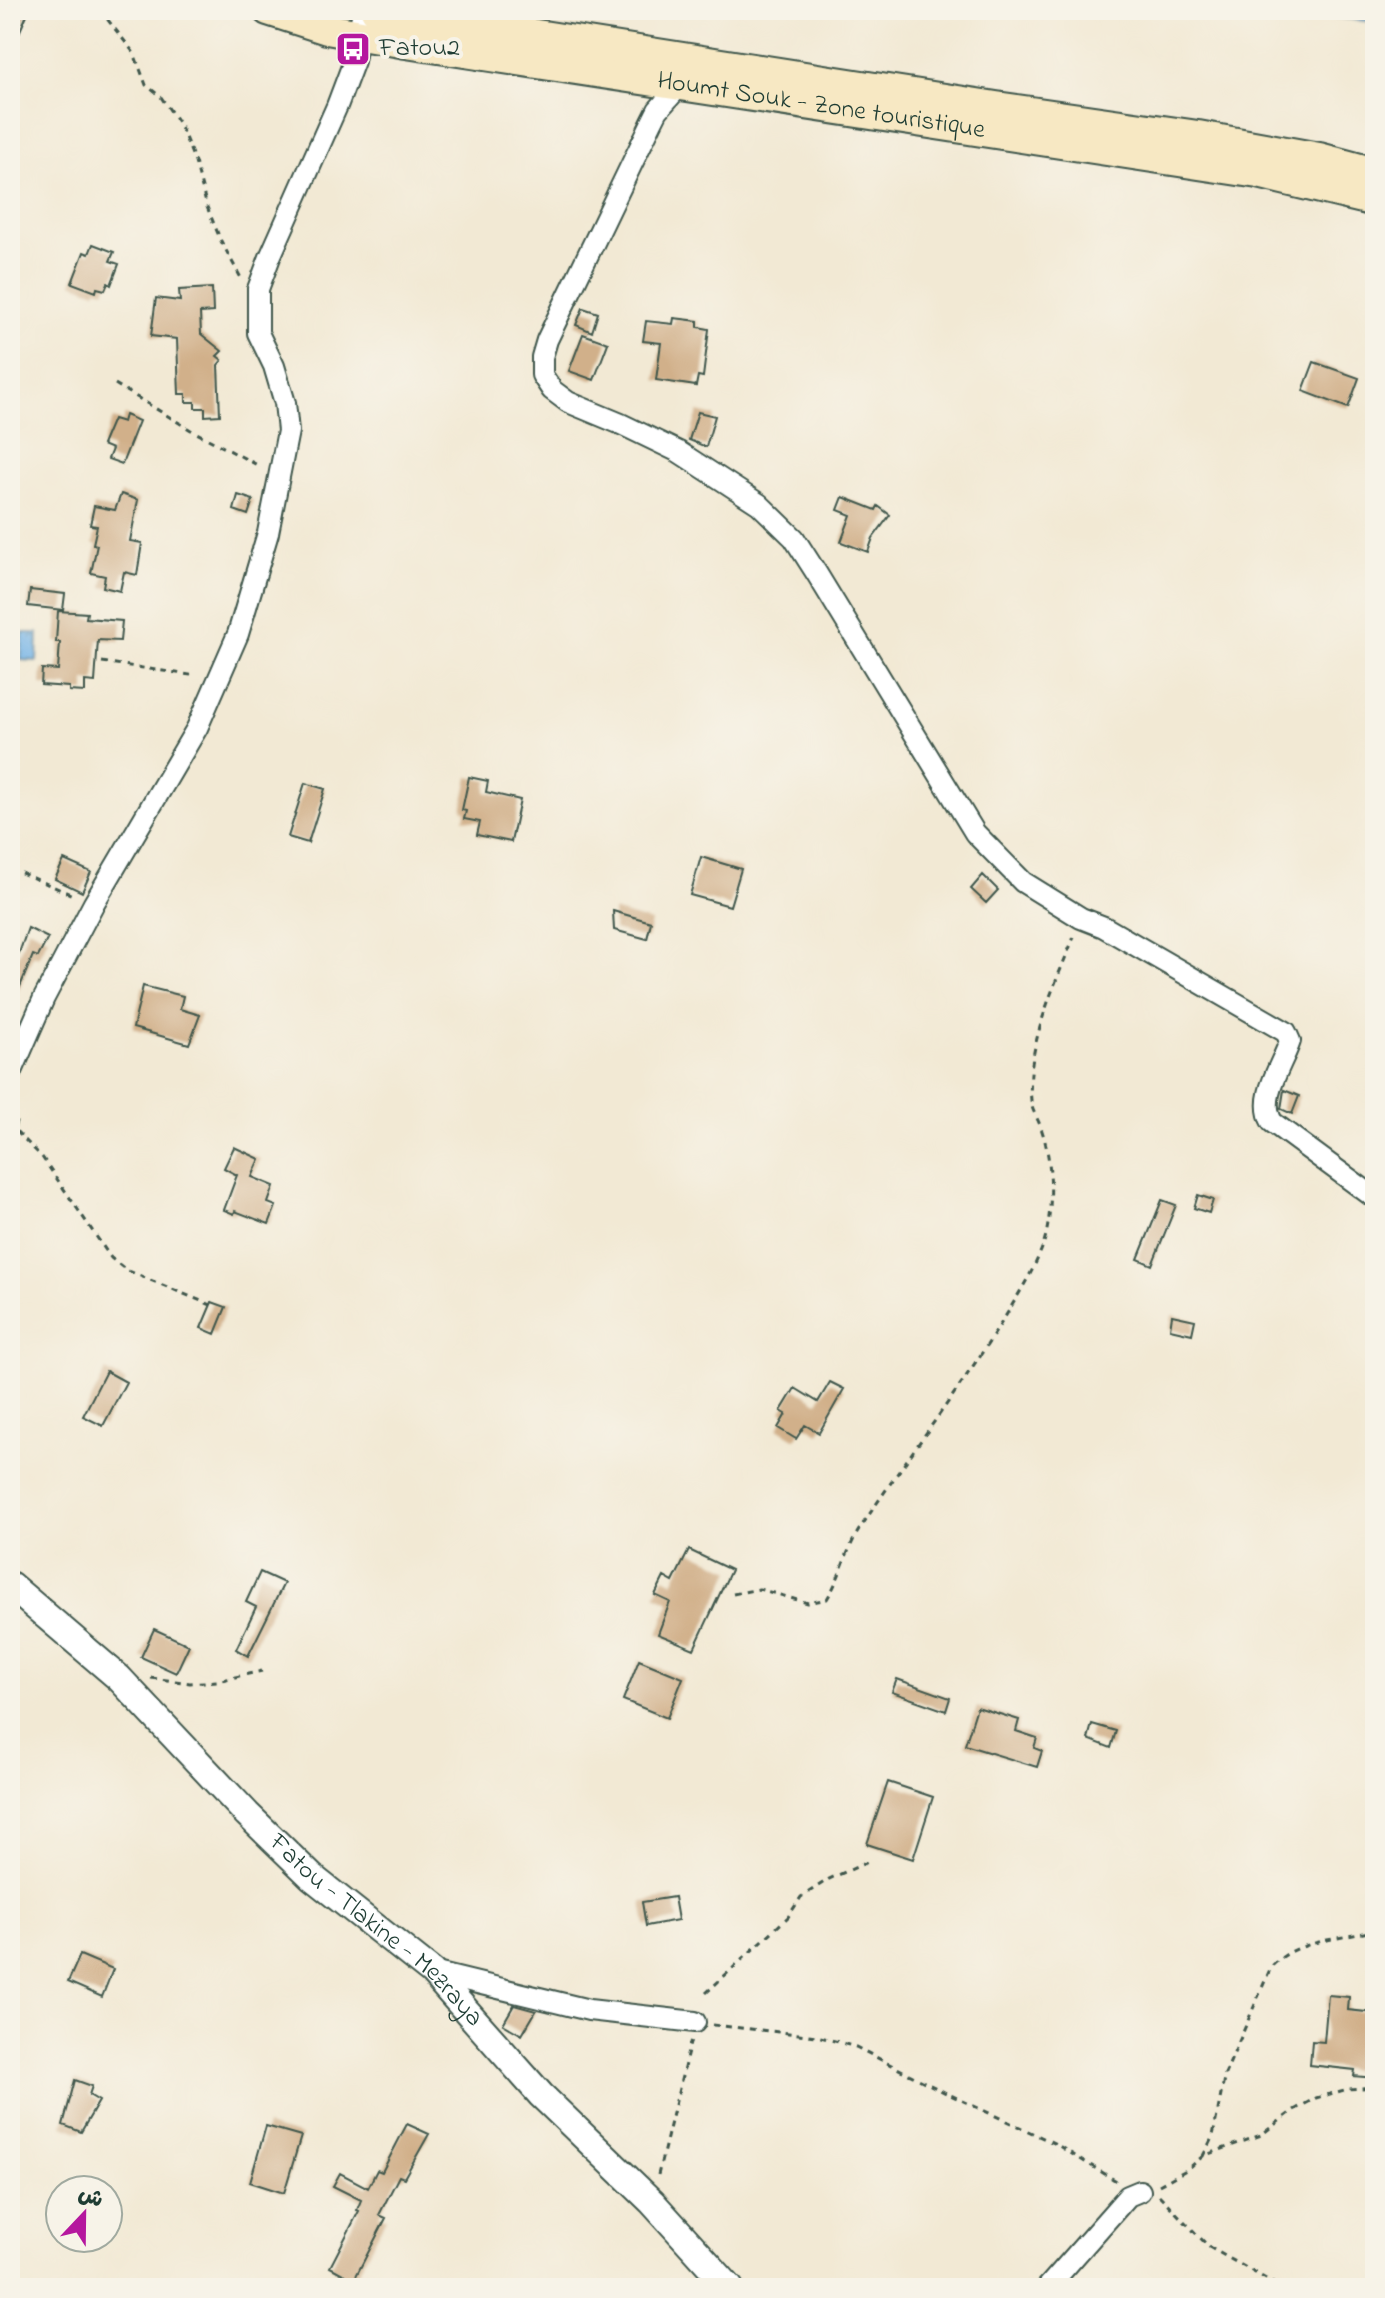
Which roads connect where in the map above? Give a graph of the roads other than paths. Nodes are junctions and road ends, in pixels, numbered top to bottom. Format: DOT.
graph roads {
  1 [pos="268,10"];
  2 [pos="376,10"];
  3 [pos="361,22"];
  4 [pos="685,71"];
  5 [pos="1375,173"];
  6 [pos="1375,201"];
  7 [pos="10,1076"];
  8 [pos="1375,1198"];
  9 [pos="10,1585"];
  10 [pos="432,1972"];
  11 [pos="695,2022"];
  12 [pos="1140,2191"];
  13 [pos="721,2284"];
  14 [pos="1047,2288"];
  1 -- 3 [label="main road, Houmt Souk - Zone touristique"];
  2 -- 4 [label="main road"];
  3 -- 4 [label="main road, Houmt Souk - Zone touristique"];
  3 -- 7 [label="street"];
  4 -- 5 [label="main road"];
  4 -- 6 [label="main road, Houmt Souk - Zone touristique"];
  4 -- 8 [label="street"];
  9 -- 10 [label="street, Fatou - Tlakine - Mezraya"];
  10 -- 11 [label="street"];
  10 -- 13 [label="street, Fatou - Tlakine - Mezraya"];
  12 -- 14 [label="street"];
}
